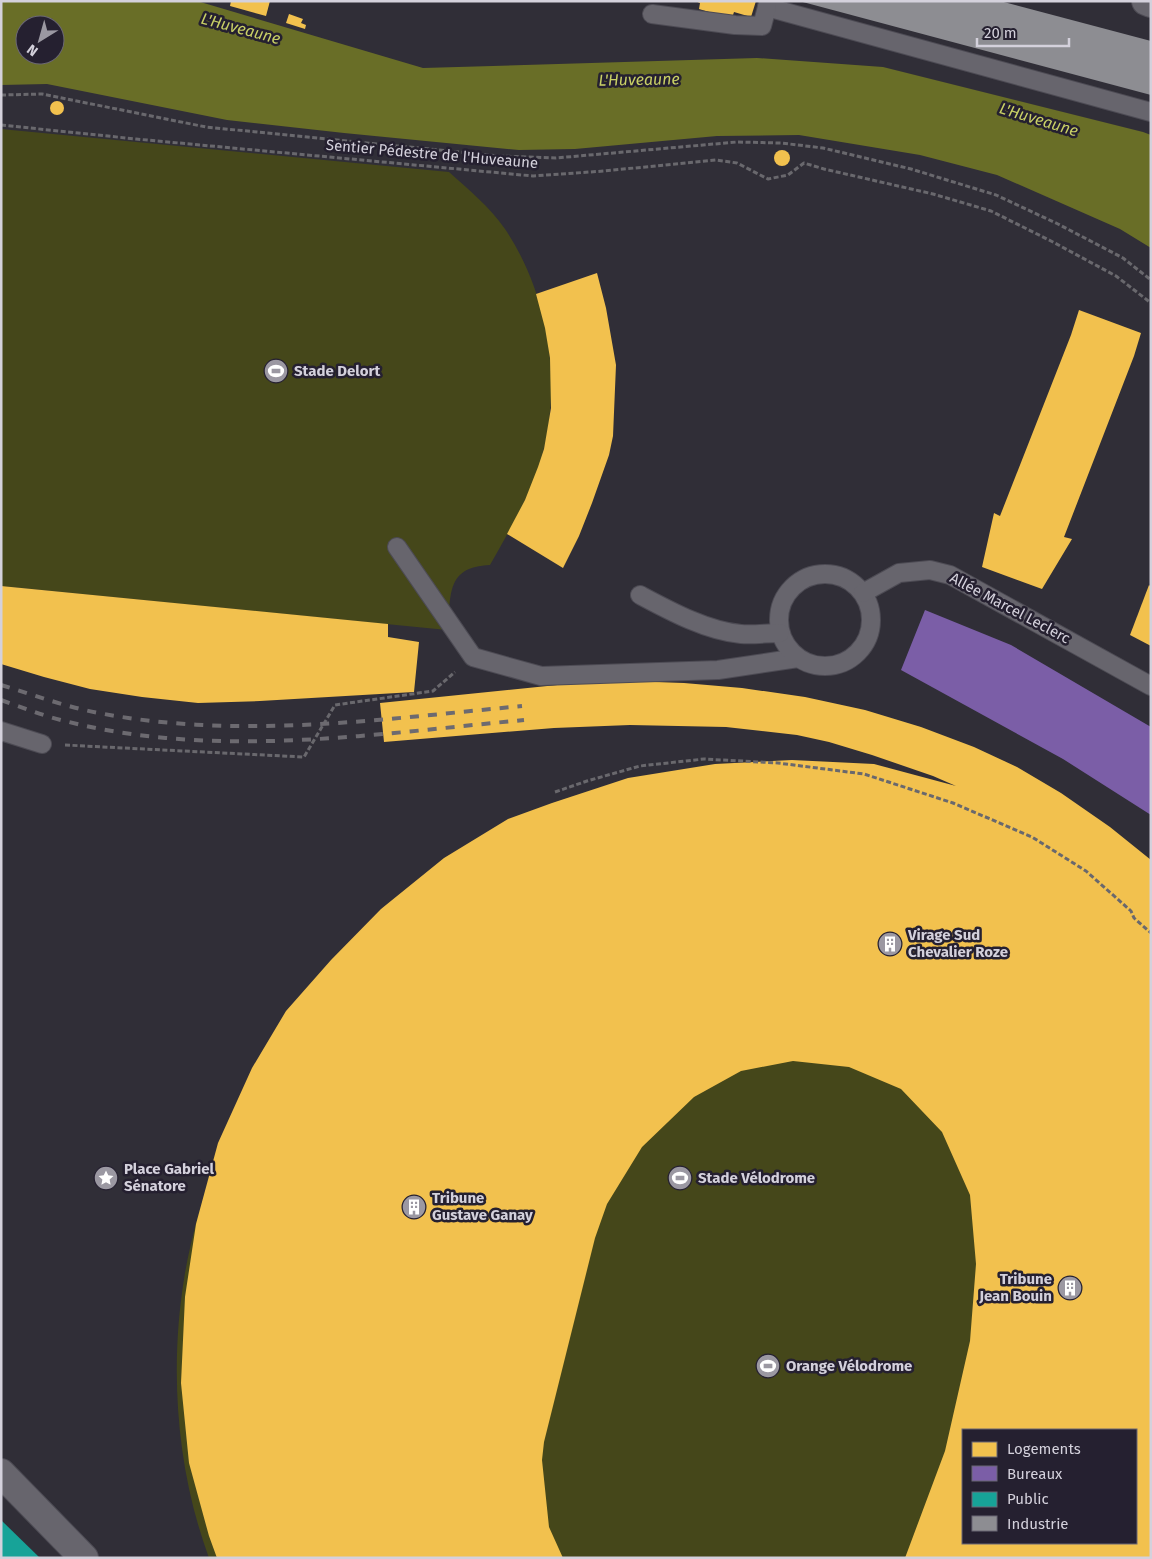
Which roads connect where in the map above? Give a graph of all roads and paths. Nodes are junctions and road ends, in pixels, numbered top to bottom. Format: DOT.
graph roads {
  1 [pos="1146,1"];
  2 [pos="1151,2"];
  3 [pos="768,4"];
  4 [pos="652,14"];
  5 [pos="1,95"];
  6 [pos="1151,112"];
  7 [pos="1,125"];
  8 [pos="1151,280"];
  9 [pos="1151,303"];
  10 [pos="397,547"];
  11 [pos="863,593"];
  12 [pos="640,595"];
  13 [pos="780,633"];
  14 [pos="474,657"];
  15 [pos="798,658"];
  16 [pos="1151,686"];
  17 [pos="1,731"];
  18 [pos="42,744"];
  19 [pos="555,792"];
  20 [pos="1151,933"];
  21 [pos="1,1473"];
  22 [pos="84,1558"];
  1 -- 2 [label="street"];
  3 -- 4 [label="lane"];
  3 -- 6 [label="lane"];
  5 -- 8 [label="path"];
  7 -- 9 [label="path, Sentier Pédestre de l'Huveaune"];
  10 -- 14 [label="lane"];
  11 -- 13 [label="lane"];
  11 -- 15 [label="lane"];
  11 -- 16 [label="lane, Allée Marcel Leclerc"];
  12 -- 13 [label="lane"];
  13 -- 15 [label="lane"];
  14 -- 15 [label="lane"];
  14 -- 18 [label="path"];
  17 -- 18 [label="lane"];
  19 -- 20 [label="path"];
  21 -- 22 [label="street"];
}
